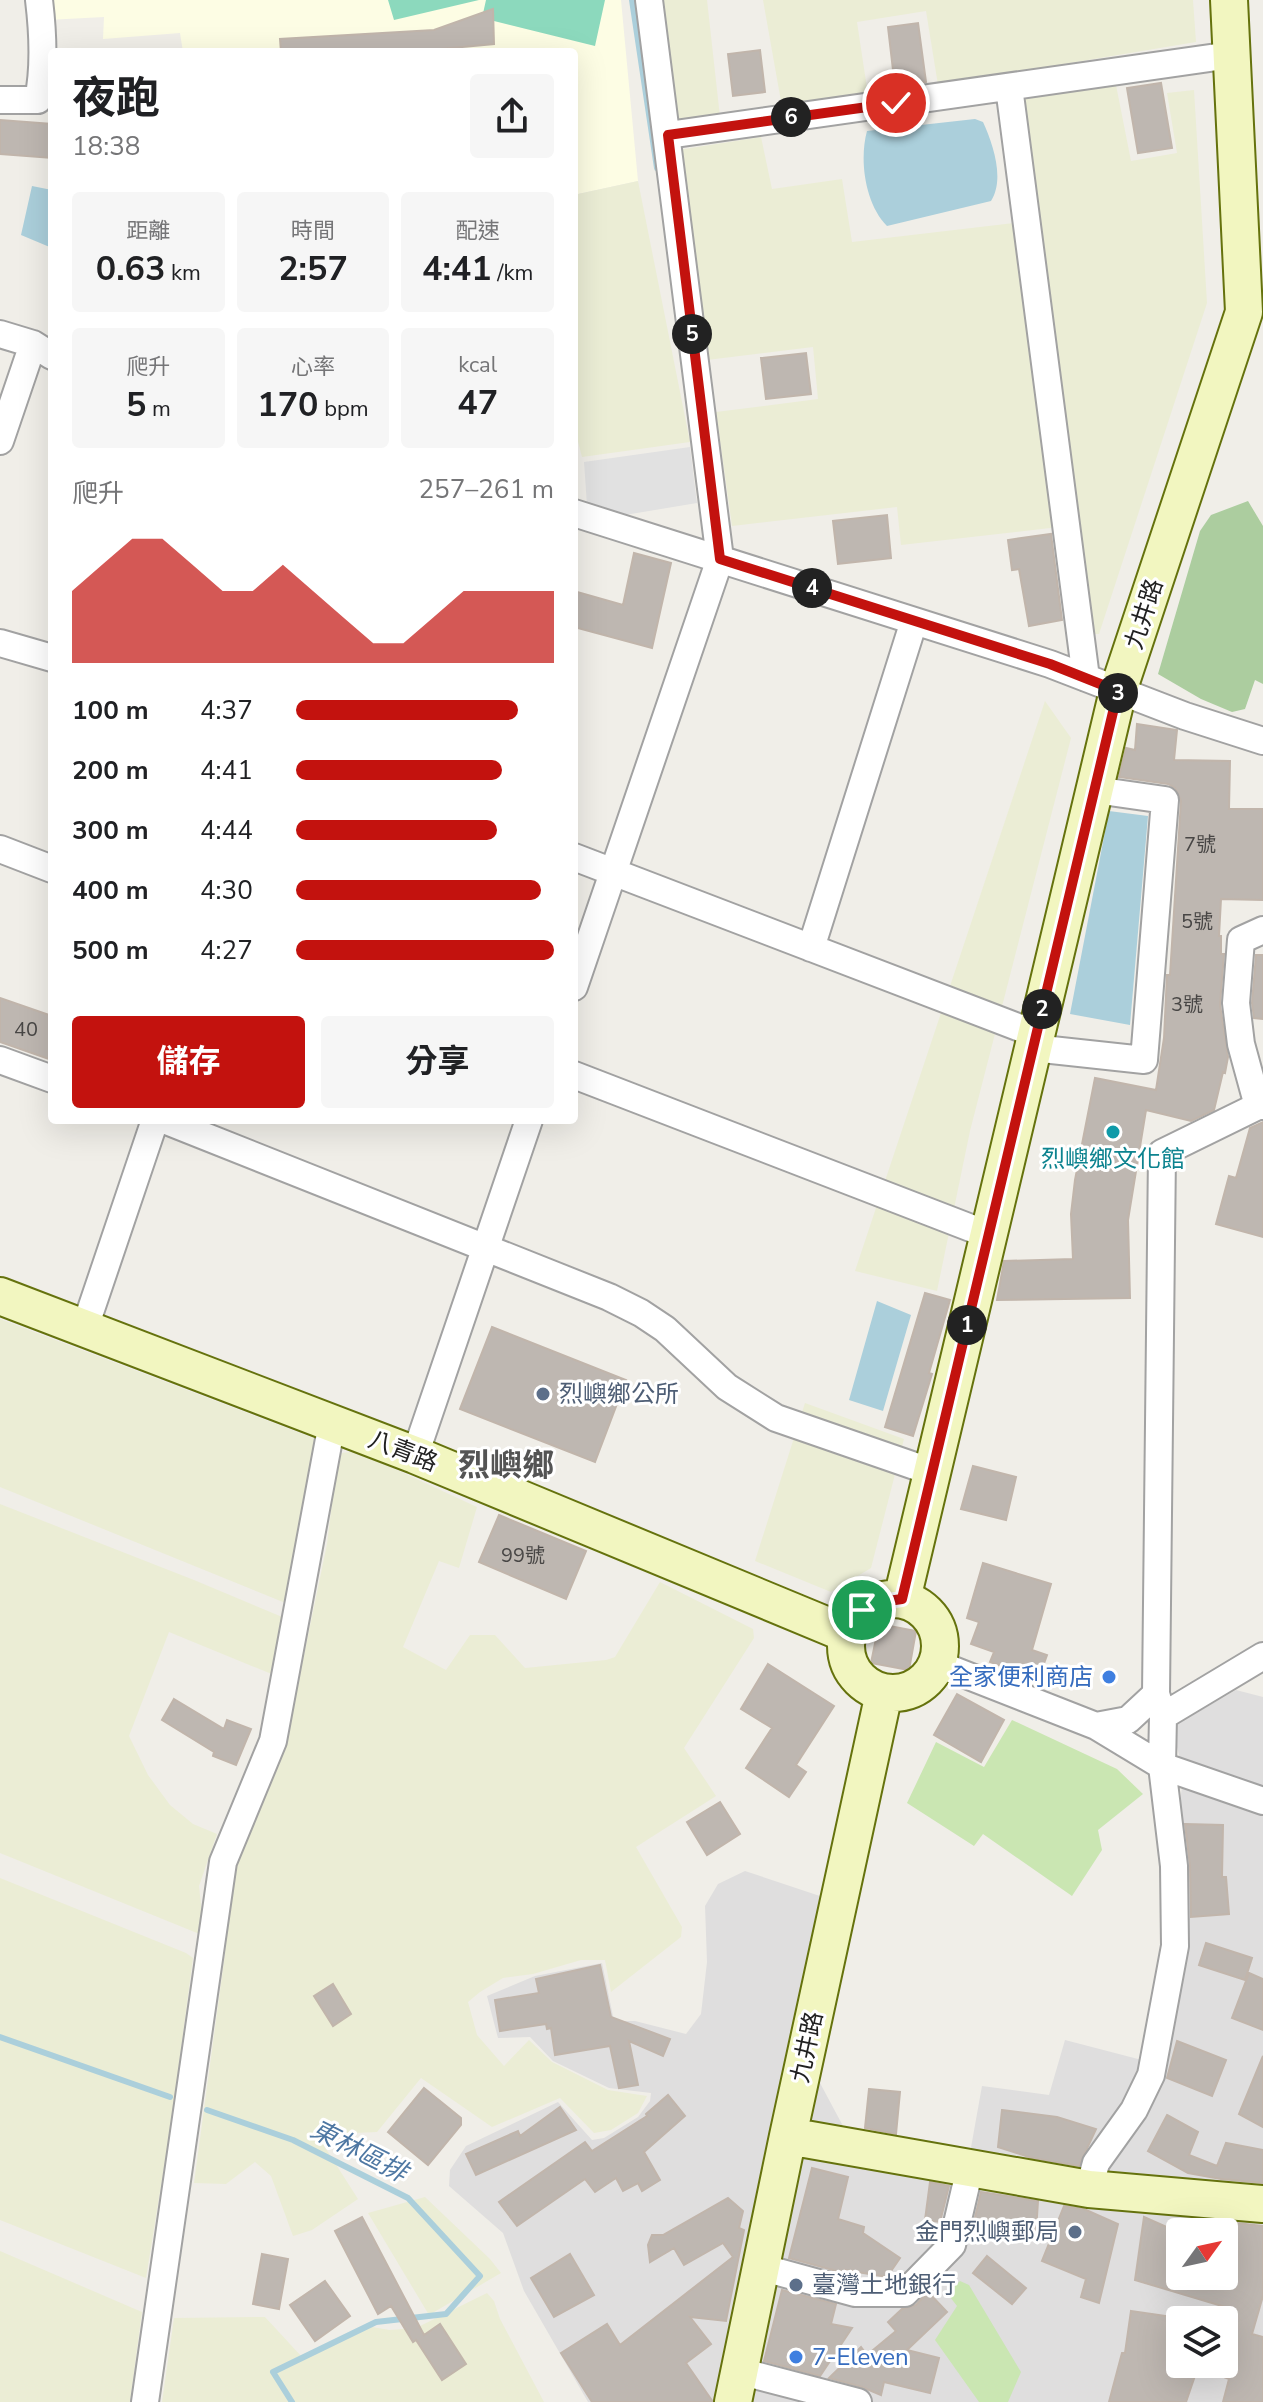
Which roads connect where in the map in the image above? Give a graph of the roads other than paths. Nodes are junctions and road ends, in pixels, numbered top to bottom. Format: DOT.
graph roads {
  1 [pos="39,0"];
  2 [pos="649,0"];
  3 [pos="1229,0"];
  4 [pos="1231,55"];
  5 [pos="1009,87"];
  6 [pos="0,100"];
  7 [pos="668,135"];
  8 [pos="1251,217"];
  9 [pos="0,334"];
  10 [pos="42,350"];
  11 [pos="0,441"];
  12 [pos="578,514"];
  13 [pos="720,559"];
  14 [pos="914,621"];
  15 [pos="0,643"];
  16 [pos="48,657"];
  17 [pos="1102,685"];
  18 [pos="1263,741"];
  19 [pos="1095,790"];
  20 [pos="0,849"];
  21 [pos="578,859"];
  22 [pos="48,867"];
  23 [pos="613,872"];
  24 [pos="1263,930"];
  25 [pos="811,948"];
  26 [pos="578,975"];
  27 [pos="1035,1041"];
  28 [pos="0,1060"];
  29 [pos="578,1077"];
  30 [pos="48,1078"];
  31 [pos="1260,1106"];
  32 [pos="154,1124"];
  33 [pos="174,1124"];
  34 [pos="528,1124"];
  35 [pos="989,1235"];
  36 [pos="486,1247"];
  37 [pos="0,1296"];
  38 [pos="84,1330"];
  39 [pos="332,1423"];
  40 [pos="415,1455"];
  41 [pos="932,1472"];
  42 [pos="902,1599"];
  43 [pos="847,1634"];
  44 [pos="1263,1656"];
  45 [pos="938,1664"];
  46 [pos="884,1693"];
  47 [pos="1159,1705"];
  48 [pos="1096,1726"];
  49 [pos="1162,1766"];
  50 [pos="1263,1801"];
  51 [pos="788,2136"];
  52 [pos="970,2168"];
  53 [pos="1089,2189"];
  54 [pos="1263,2204"];
  55 [pos="760,2267"];
  56 [pos="736,2386"];
  57 [pos="145,2402"];
  58 [pos="858,2402"];
  1 -- 6 [label="street"];
  2 -- 7 [label="street"];
  3 -- 4 [label="main road, 九井路"];
  4 -- 5 [label="street"];
  4 -- 8 [label="main road, 九井路"];
  5 -- 7 [label="street"];
  5 -- 17 [label="street"];
  7 -- 13 [label="street"];
  8 -- 17 [label="main road, 九井路"];
  9 -- 10 [label="street"];
  10 -- 11 [label="street"];
  12 -- 13 [label="street"];
  13 -- 14 [label="street"];
  13 -- 23 [label="street"];
  14 -- 17 [label="street"];
  14 -- 25 [label="street"];
  15 -- 16 [label="street"];
  17 -- 18 [label="street"];
  17 -- 19 [label="main road, 九井路"];
  19 -- 27 [label="main road, 九井路"];
  19 -- 27 [label="street"];
  20 -- 22 [label="street"];
  21 -- 23 [label="street"];
  23 -- 25 [label="street"];
  23 -- 26 [label="street"];
  24 -- 31 [label="street"];
  25 -- 27 [label="street"];
  27 -- 35 [label="main road, 九井路"];
  28 -- 30 [label="street"];
  29 -- 35 [label="street"];
  31 -- 47 [label="street"];
  32 -- 38 [label="street"];
  33 -- 36 [label="street"];
  34 -- 36 [label="street"];
  35 -- 41 [label="main road, 九井路"];
  36 -- 40 [label="street"];
  36 -- 41 [label="street"];
  37 -- 38 [label="main road, 八青路"];
  38 -- 39 [label="main road, 八青路"];
  39 -- 40 [label="main road, 八青路"];
  39 -- 57 [label="street"];
  40 -- 43 [label="main road, 八青路"];
  41 -- 42 [label="main road, 九井路"];
  42 -- 43 [label="main road"];
  42 -- 45 [label="main road"];
  43 -- 46 [label="main road"];
  44 -- 47 [label="street"];
  45 -- 46 [label="main road"];
  45 -- 48 [label="street"];
  46 -- 51 [label="main road, 九井路"];
  47 -- 48 [label="street"];
  47 -- 49 [label="street"];
  48 -- 49 [label="street"];
  49 -- 50 [label="street"];
  49 -- 53 [label="street"];
  51 -- 52 [label="main road"];
  51 -- 55 [label="main road, 九井路"];
  52 -- 53 [label="main road"];
  52 -- 55 [label="street"];
  53 -- 54 [label="main road"];
  55 -- 56 [label="main road, 九井路"];
  56 -- 58 [label="street"];
}
